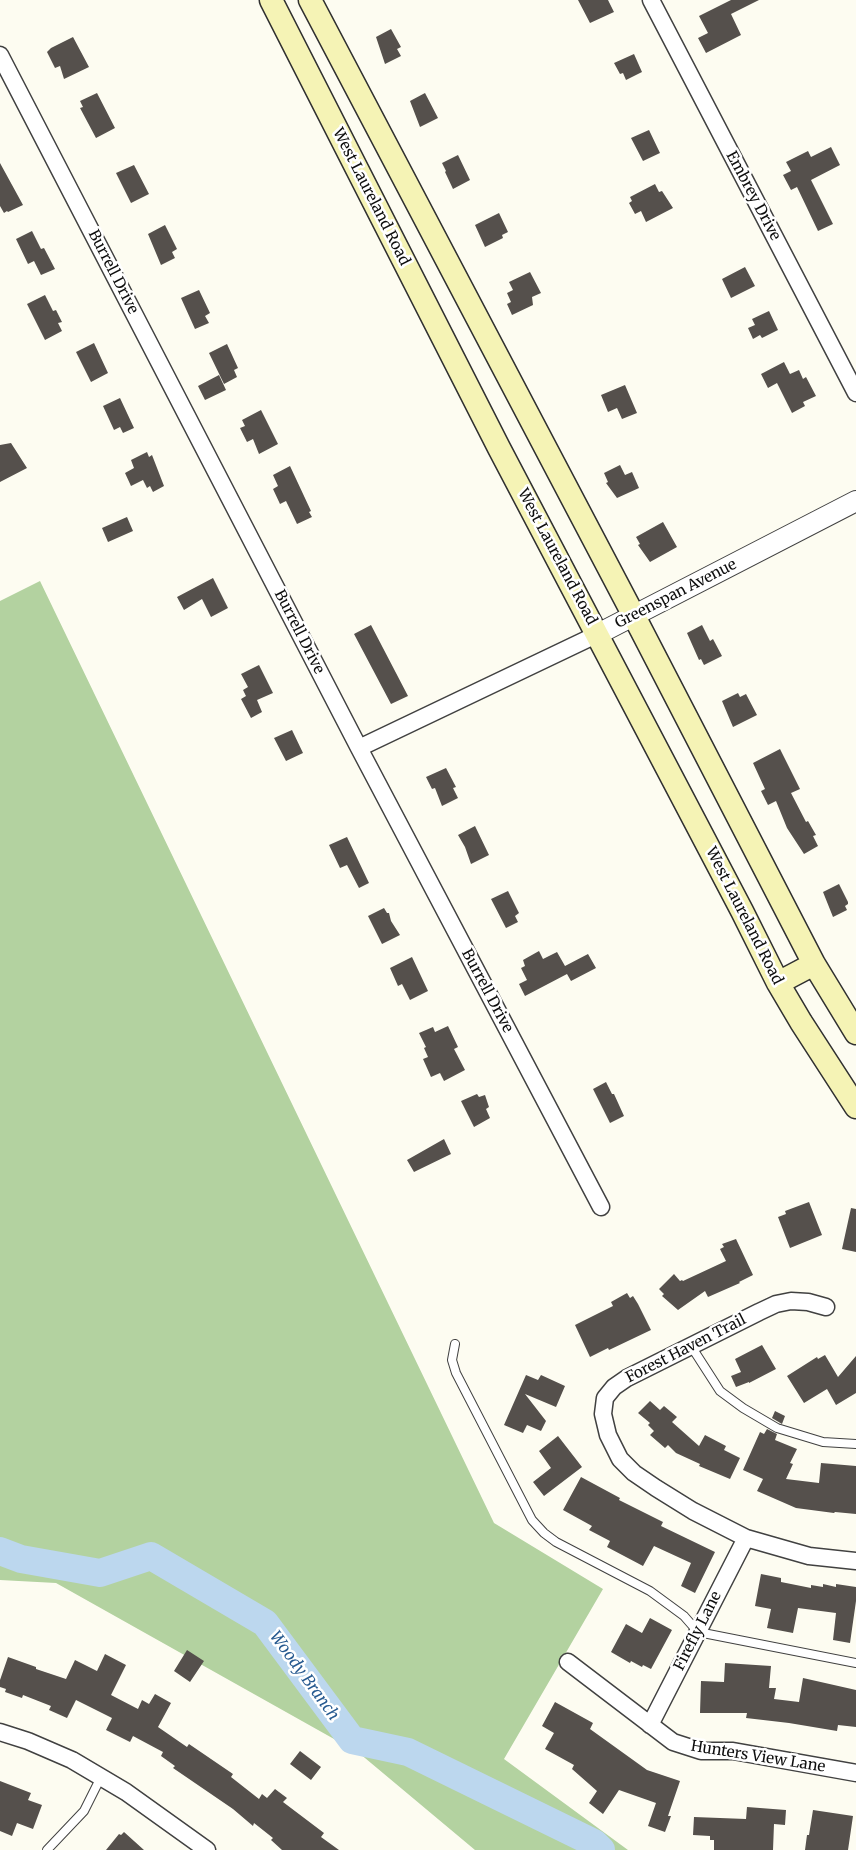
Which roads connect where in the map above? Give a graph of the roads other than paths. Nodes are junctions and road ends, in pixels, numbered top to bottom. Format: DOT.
graph roads {
  1 [pos="271,0"];
  2 [pos="651,0"];
  3 [pos="313,6"];
  4 [pos="285,28"];
  5 [pos="0,55"];
  6 [pos="856,392"];
  7 [pos="856,501"];
  8 [pos="634,616"];
  9 [pos="598,634"];
  10 [pos="359,748"];
  11 [pos="814,964"];
  12 [pos="778,983"];
  13 [pos="856,1033"];
  14 [pos="856,1107"];
  15 [pos="601,1207"];
  16 [pos="826,1307"];
  17 [pos="455,1344"];
  18 [pos="691,1346"];
  19 [pos="856,1444"];
  20 [pos="746,1538"];
  21 [pos="856,1561"];
  22 [pos="698,1632"];
  23 [pos="568,1662"];
  24 [pos="856,1663"];
  25 [pos="650,1725"];
  26 [pos="0,1732"];
  27 [pos="856,1773"];
  28 [pos="101,1777"];
  29 [pos="197,1847"];
  30 [pos="47,1850"];
  1 -- 4 [label="main road, West Laureland Road"];
  2 -- 6 [label="street, Embrey Drive"];
  3 -- 4 [label="main road"];
  3 -- 8 [label="main road"];
  4 -- 9 [label="main road, West Laureland Road"];
  5 -- 10 [label="street, Burrell Drive"];
  7 -- 8 [label="street, Greenspan Avenue"];
  8 -- 9 [label="street, Greenspan Avenue"];
  8 -- 11 [label="main road"];
  9 -- 10 [label="street, Greenspan Avenue"];
  9 -- 12 [label="main road, West Laureland Road"];
  10 -- 15 [label="street, Burrell Drive"];
  11 -- 12 [label="main road"];
  11 -- 13 [label="main road"];
  12 -- 14 [label="main road, West Laureland Road"];
  16 -- 18 [label="street, Forest Haven Trail"];
  17 -- 22 [label="lane"];
  18 -- 19 [label="lane"];
  18 -- 20 [label="street, Forest Haven Trail"];
  20 -- 21 [label="street, Forest Haven Trail"];
  20 -- 22 [label="street, Firefly Lane"];
  22 -- 24 [label="lane"];
  22 -- 25 [label="street, Firefly Lane"];
  23 -- 25 [label="street, Hunters View Lane"];
  25 -- 27 [label="street, Hunters View Lane"];
  26 -- 28 [label="street"];
  28 -- 29 [label="street"];
  28 -- 30 [label="lane"];
}
